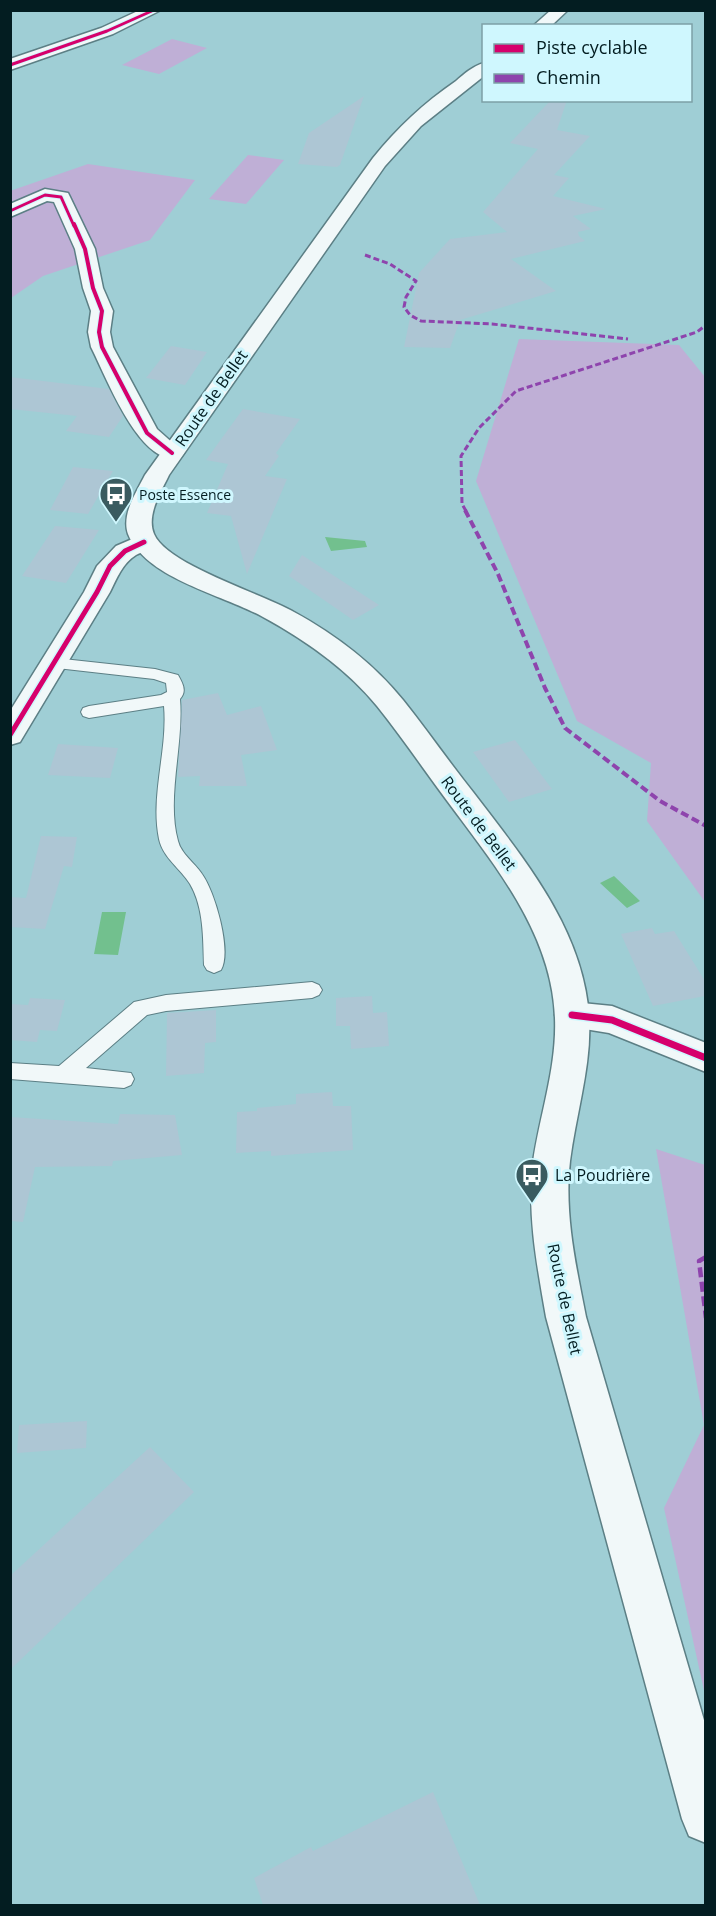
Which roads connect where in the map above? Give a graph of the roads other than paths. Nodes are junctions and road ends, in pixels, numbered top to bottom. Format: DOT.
graph roads {
  1 [pos="154,10"];
  2 [pos="561,10"];
  3 [pos="544,24"];
  4 [pos="10,65"];
  5 [pos="482,69"];
  6 [pos="10,211"];
  7 [pos="172,453"];
  8 [pos="144,542"];
  9 [pos="54,663"];
  10 [pos="171,697"];
  11 [pos="89,712"];
  12 [pos="10,735"];
  13 [pos="214,965"];
  14 [pos="312,990"];
  15 [pos="572,1015"];
  16 [pos="705,1058"];
  17 [pos="10,1071"];
  18 [pos="63,1075"];
  19 [pos="124,1079"];
  20 [pos="705,1819"];
  1 -- 4 [label="main road"];
  2 -- 3 [label="main road"];
  5 -- 7 [label="main road, Route de Bellet"];
  6 -- 7 [label="main road"];
  7 -- 8 [label="main road, Route de Bellet"];
  8 -- 9 [label="main road"];
  8 -- 15 [label="main road, Route de Bellet"];
  9 -- 10 [label="lane"];
  9 -- 12 [label="main road"];
  10 -- 11 [label="lane"];
  10 -- 13 [label="lane"];
  14 -- 18 [label="lane"];
  15 -- 16 [label="main road"];
  15 -- 20 [label="main road, Route de Bellet"];
  17 -- 18 [label="lane"];
  18 -- 19 [label="lane"];
}
